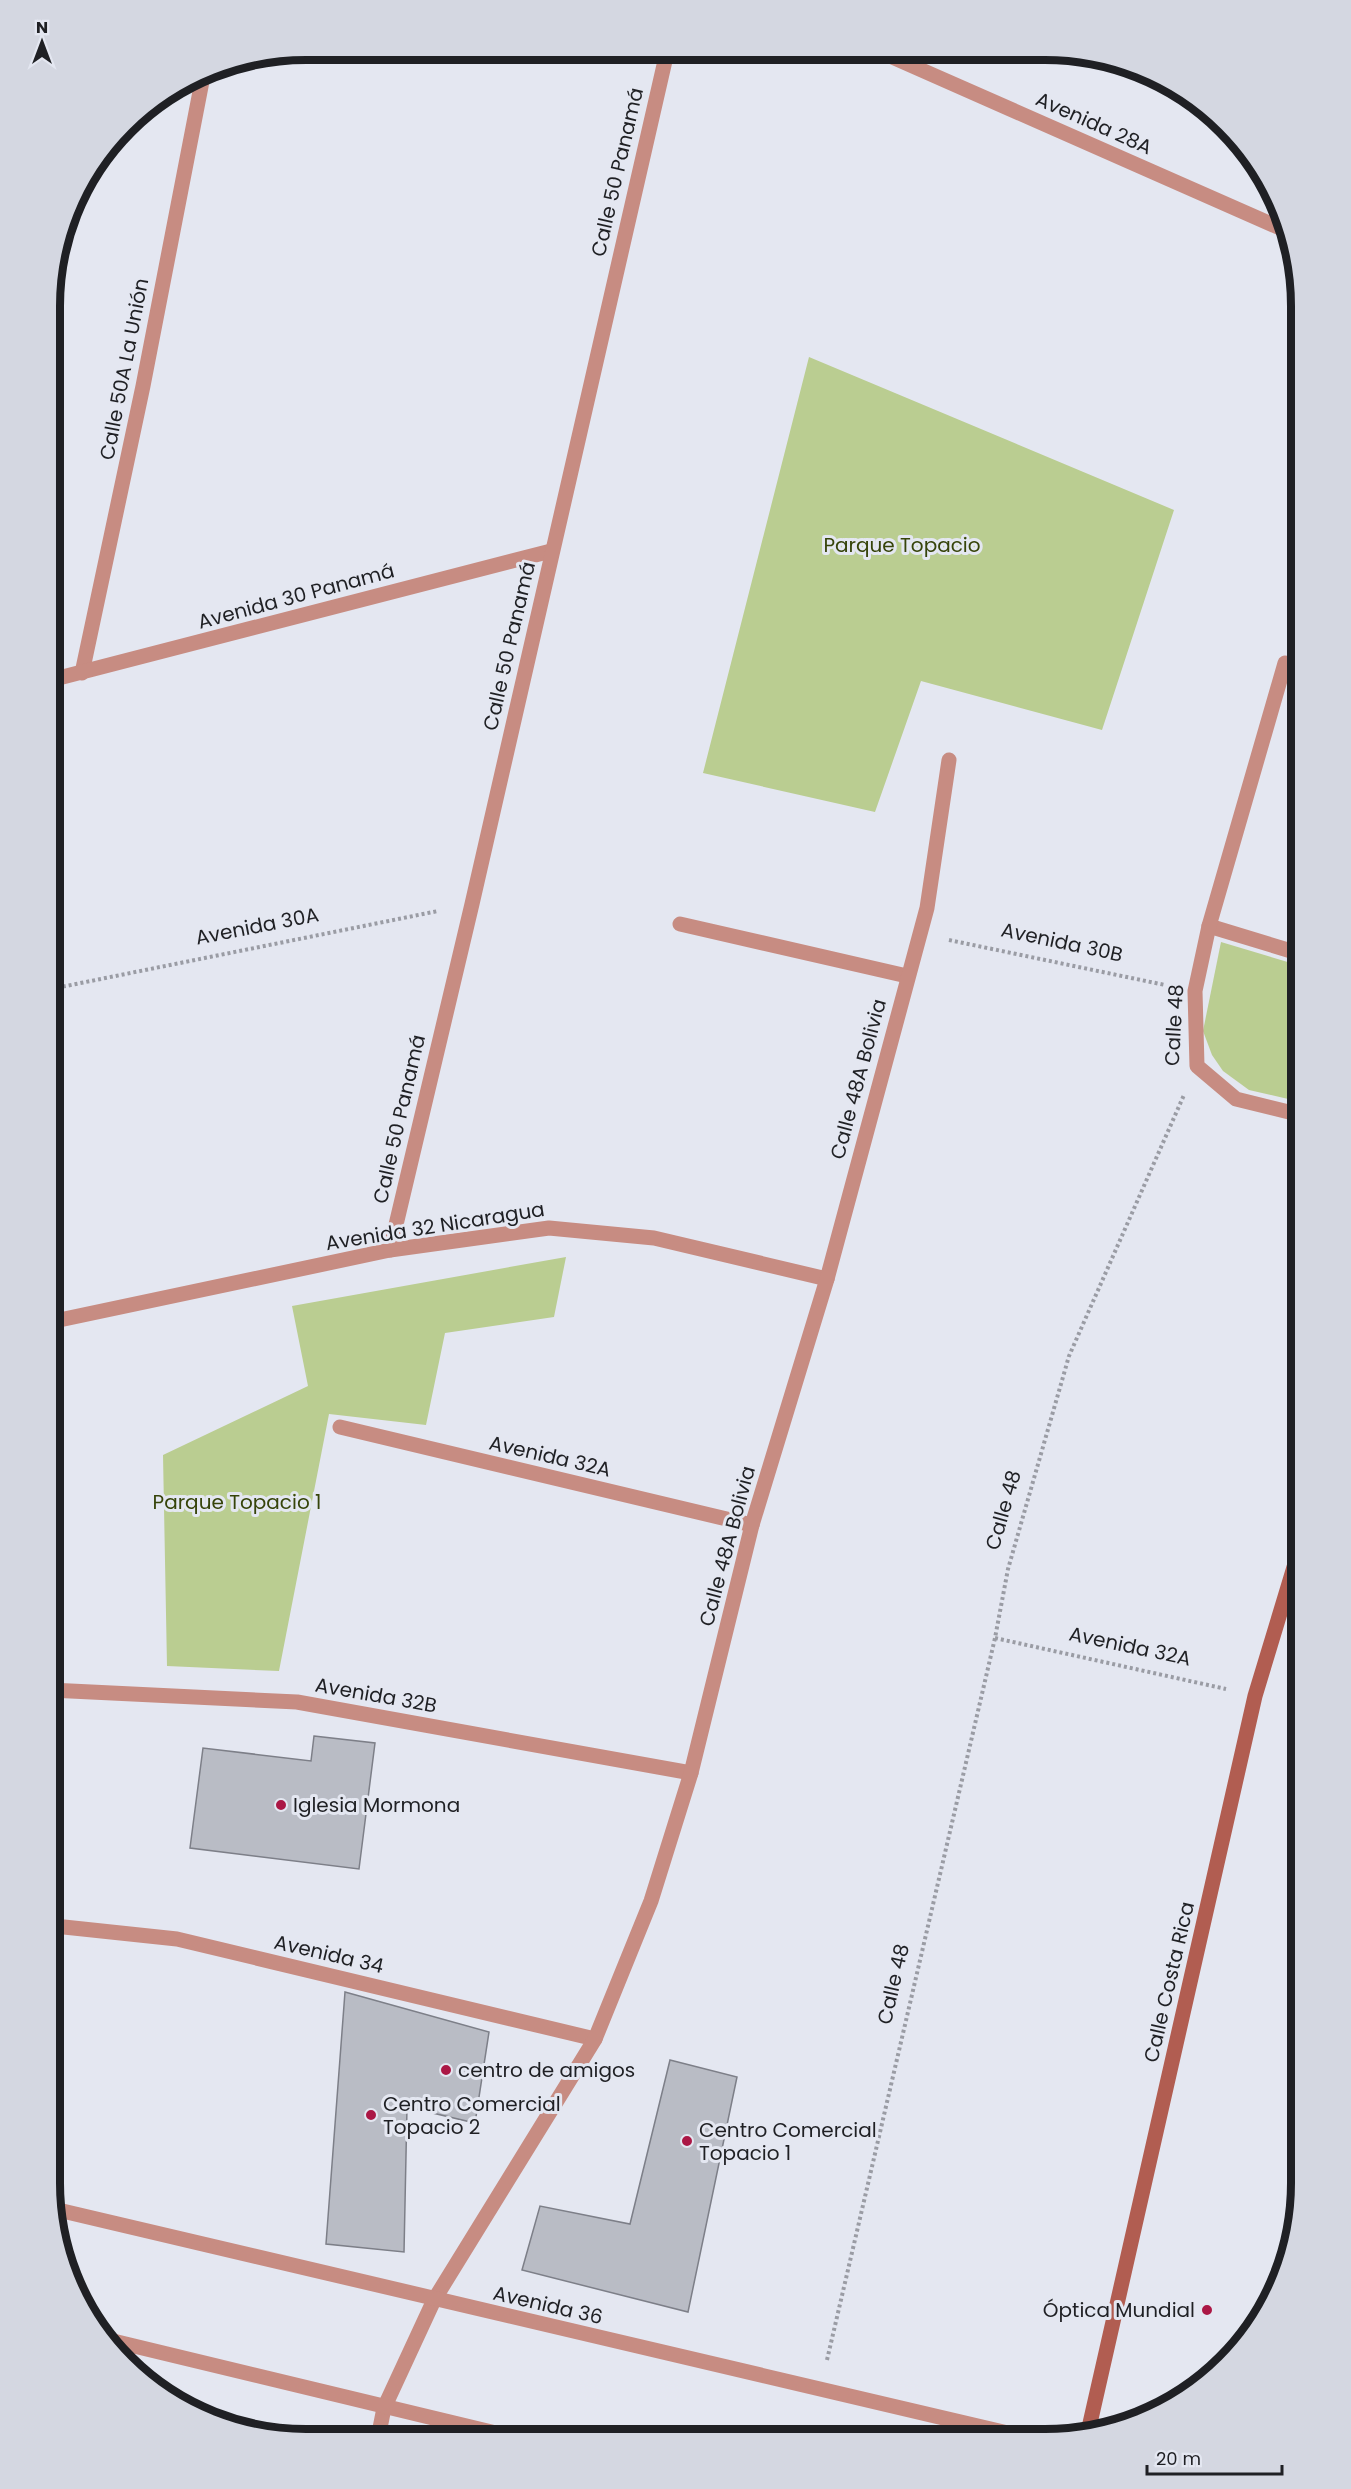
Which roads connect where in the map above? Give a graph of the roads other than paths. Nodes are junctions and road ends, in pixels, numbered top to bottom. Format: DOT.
graph roads {
  1 [pos="665,60"];
  2 [pos="899,60"];
  3 [pos="202,83"];
  4 [pos="1278,227"];
  5 [pos="551,551"];
  6 [pos="1291,665"];
  7 [pos="82,673"];
  8 [pos="60,678"];
  9 [pos="949,760"];
  10 [pos="680,924"];
  11 [pos="1209,926"];
  12 [pos="1291,951"];
  13 [pos="907,976"];
  14 [pos="1291,1113"];
  15 [pos="390,1250"];
  16 [pos="827,1279"];
  17 [pos="60,1320"];
  18 [pos="340,1427"];
  19 [pos="752,1525"];
  20 [pos="1291,1577"];
  21 [pos="60,1690"];
  22 [pos="691,1773"];
  23 [pos="60,1927"];
  24 [pos="595,2039"];
  25 [pos="62,2211"];
  26 [pos="434,2300"];
  27 [pos="119,2342"];
  28 [pos="384,2408"];
  29 [pos="1090,2425"];
  30 [pos="380,2429"];
  31 [pos="476,2429"];
  32 [pos="990,2429"];
  1 -- 5 [label="street, Calle 50 Panamá"];
  2 -- 4 [label="street, Avenida 28A"];
  3 -- 7 [label="street, Calle 50A La Unión"];
  5 -- 7 [label="street, Avenida 30 Panamá"];
  5 -- 15 [label="street, Calle 50 Panamá"];
  6 -- 11 [label="street, Calle 48"];
  7 -- 8 [label="street, Avenida 30 Panamá"];
  9 -- 13 [label="street, Calle 48A Bolivia"];
  10 -- 13 [label="street"];
  11 -- 12 [label="street"];
  11 -- 14 [label="street, Calle 48"];
  13 -- 16 [label="street, Calle 48A Bolivia"];
  15 -- 16 [label="street, Avenida 32 Nicaragua"];
  15 -- 17 [label="street, Avenida 32 Nicaragua"];
  16 -- 19 [label="street, Calle 48A Bolivia"];
  18 -- 19 [label="street, Avenida 32A"];
  19 -- 22 [label="street, Calle 48A Bolivia"];
  20 -- 29 [label="main road, Calle Costa Rica"];
  21 -- 22 [label="street, Avenida 32B"];
  22 -- 24 [label="street, Calle 48A Bolivia"];
  23 -- 24 [label="street, Avenida 34"];
  24 -- 26 [label="street, Calle 48A Bolivia"];
  25 -- 26 [label="street, Avenida 36"];
  26 -- 28 [label="street, Calle 48A Bolivia"];
  26 -- 32 [label="street, Avenida 36"];
  27 -- 28 [label="street"];
  28 -- 30 [label="street, Calle 48A Bolivia"];
  28 -- 31 [label="street"];
}
